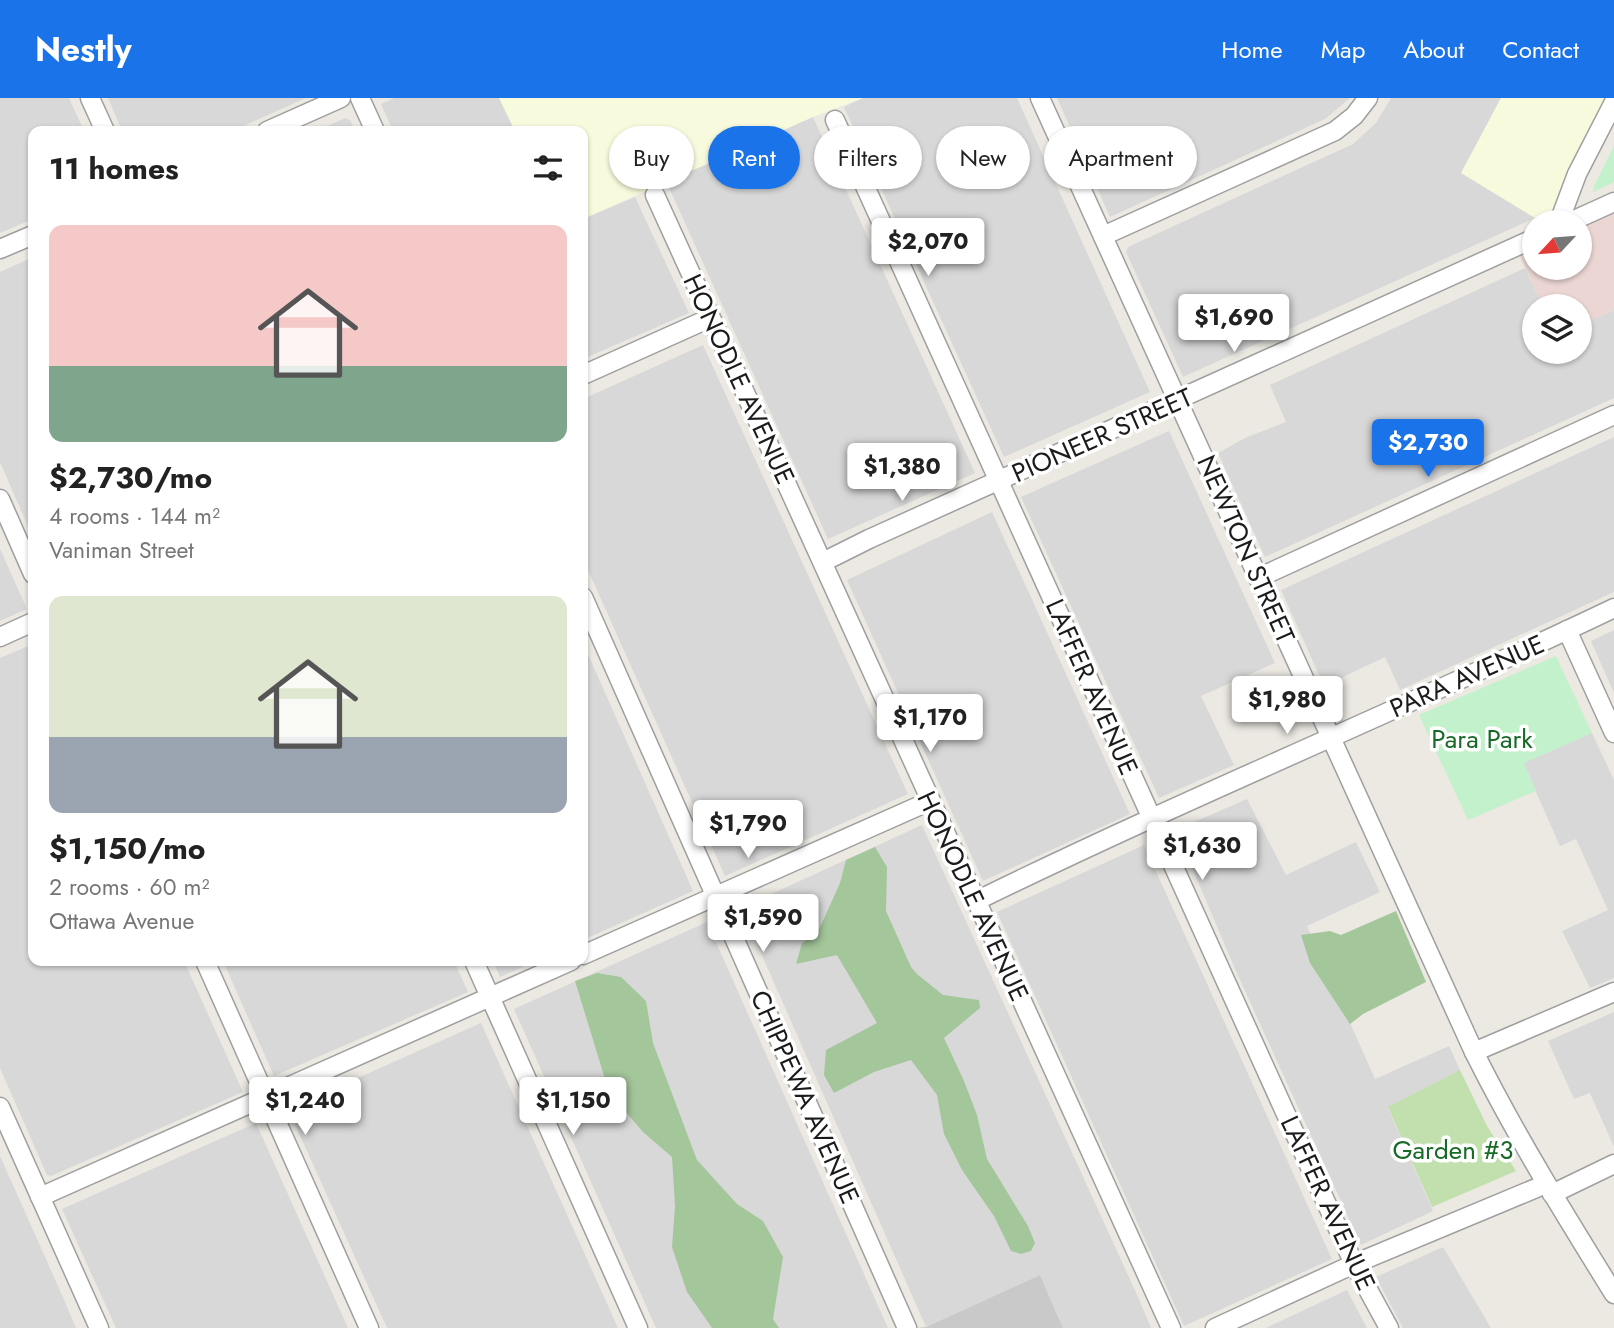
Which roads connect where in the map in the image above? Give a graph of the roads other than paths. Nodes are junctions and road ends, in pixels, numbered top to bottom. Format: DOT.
graph roads {
  1 [pos="90,98"];
  2 [pos="341,98"];
  3 [pos="360,98"];
  4 [pos="1040,98"];
  5 [pos="1368,98"];
  6 [pos="1614,102"];
  7 [pos="835,120"];
  8 [pos="103,126"];
  9 [pos="278,126"];
  10 [pos="373,126"];
  11 [pos="655,195"];
  12 [pos="1614,202"];
  13 [pos="1564,210"];
  14 [pos="1592,212"];
  15 [pos="1103,236"];
  16 [pos="28,237"];
  17 [pos="1522,244"];
  18 [pos="0,249"];
  19 [pos="710,318"];
  20 [pos="588,374"];
  21 [pos="1179,401"];
  22 [pos="1614,415"];
  23 [pos="999,482"];
  24 [pos="0,499"];
  25 [pos="823,562"];
  26 [pos="28,563"];
  27 [pos="1258,578"];
  28 [pos="588,608"];
  29 [pos="1614,608"];
  30 [pos="28,624"];
  31 [pos="1567,630"];
  32 [pos="0,637"];
  33 [pos="1614,733"];
  34 [pos="1332,738"];
  35 [pos="930,801"];
  36 [pos="1152,817"];
  37 [pos="716,896"];
  38 [pos="976,901"];
  39 [pos="588,954"];
  40 [pos="207,966"];
  41 [pos="476,966"];
  42 [pos="560,966"];
  43 [pos="1614,992"];
  44 [pos="490,997"];
  45 [pos="1474,1052"];
  46 [pos="265,1096"];
  47 [pos="0,1108"];
  48 [pos="1614,1164"];
  49 [pos="1549,1189"];
  50 [pos="40,1196"];
  51 [pos="1354,1264"];
  52 [pos="1614,1294"];
  53 [pos="99,1328"];
  54 [pos="369,1328"];
  55 [pos="638,1328"];
  56 [pos="907,1328"];
  57 [pos="1171,1328"];
  58 [pos="1214,1328"];
  59 [pos="1389,1328"];
  1 -- 8 [label="street"];
  2 -- 9 [label="street"];
  3 -- 10 [label="street"];
  4 -- 15 [label="street, NEWTON STREET"];
  5 -- 15 [label="street"];
  6 -- 13 [label="street"];
  7 -- 23 [label="street, LAFFER AVENUE"];
  11 -- 19 [label="street, HONODLE AVENUE"];
  12 -- 14 [label="street"];
  15 -- 21 [label="street, NEWTON STREET"];
  16 -- 18 [label="street"];
  17 -- 21 [label="street, PIONEER STREET"];
  19 -- 20 [label="street"];
  19 -- 25 [label="street, HONODLE AVENUE"];
  21 -- 23 [label="street, PIONEER STREET"];
  21 -- 27 [label="street, NEWTON STREET"];
  22 -- 27 [label="street"];
  23 -- 25 [label="street, PIONEER STREET"];
  23 -- 36 [label="street, LAFFER AVENUE"];
  24 -- 26 [label="street"];
  25 -- 35 [label="street, HONODLE AVENUE"];
  27 -- 34 [label="street, NEWTON STREET"];
  28 -- 37 [label="street, CHIPPEWA AVENUE"];
  29 -- 31 [label="street, PARA AVENUE"];
  30 -- 32 [label="street"];
  31 -- 33 [label="street"];
  31 -- 34 [label="street, PARA AVENUE"];
  34 -- 36 [label="street, PARA AVENUE"];
  34 -- 45 [label="street, NEWTON STREET"];
  35 -- 37 [label="street"];
  35 -- 38 [label="street, HONODLE AVENUE"];
  36 -- 38 [label="street, PARA AVENUE"];
  36 -- 51 [label="street, LAFFER AVENUE"];
  37 -- 39 [label="street"];
  37 -- 56 [label="street, CHIPPEWA AVENUE"];
  38 -- 57 [label="street, HONODLE AVENUE"];
  40 -- 46 [label="street"];
  41 -- 44 [label="street"];
  42 -- 44 [label="street"];
  43 -- 45 [label="street"];
  44 -- 46 [label="street"];
  44 -- 55 [label="street"];
  45 -- 49 [label="street, NEWTON STREET"];
  46 -- 50 [label="street"];
  46 -- 54 [label="street"];
  47 -- 50 [label="street"];
  48 -- 49 [label="street"];
  49 -- 51 [label="street"];
  49 -- 52 [label="street, NEWTON STREET"];
  50 -- 53 [label="street"];
  51 -- 58 [label="street"];
  51 -- 59 [label="street, LAFFER AVENUE"];
}
